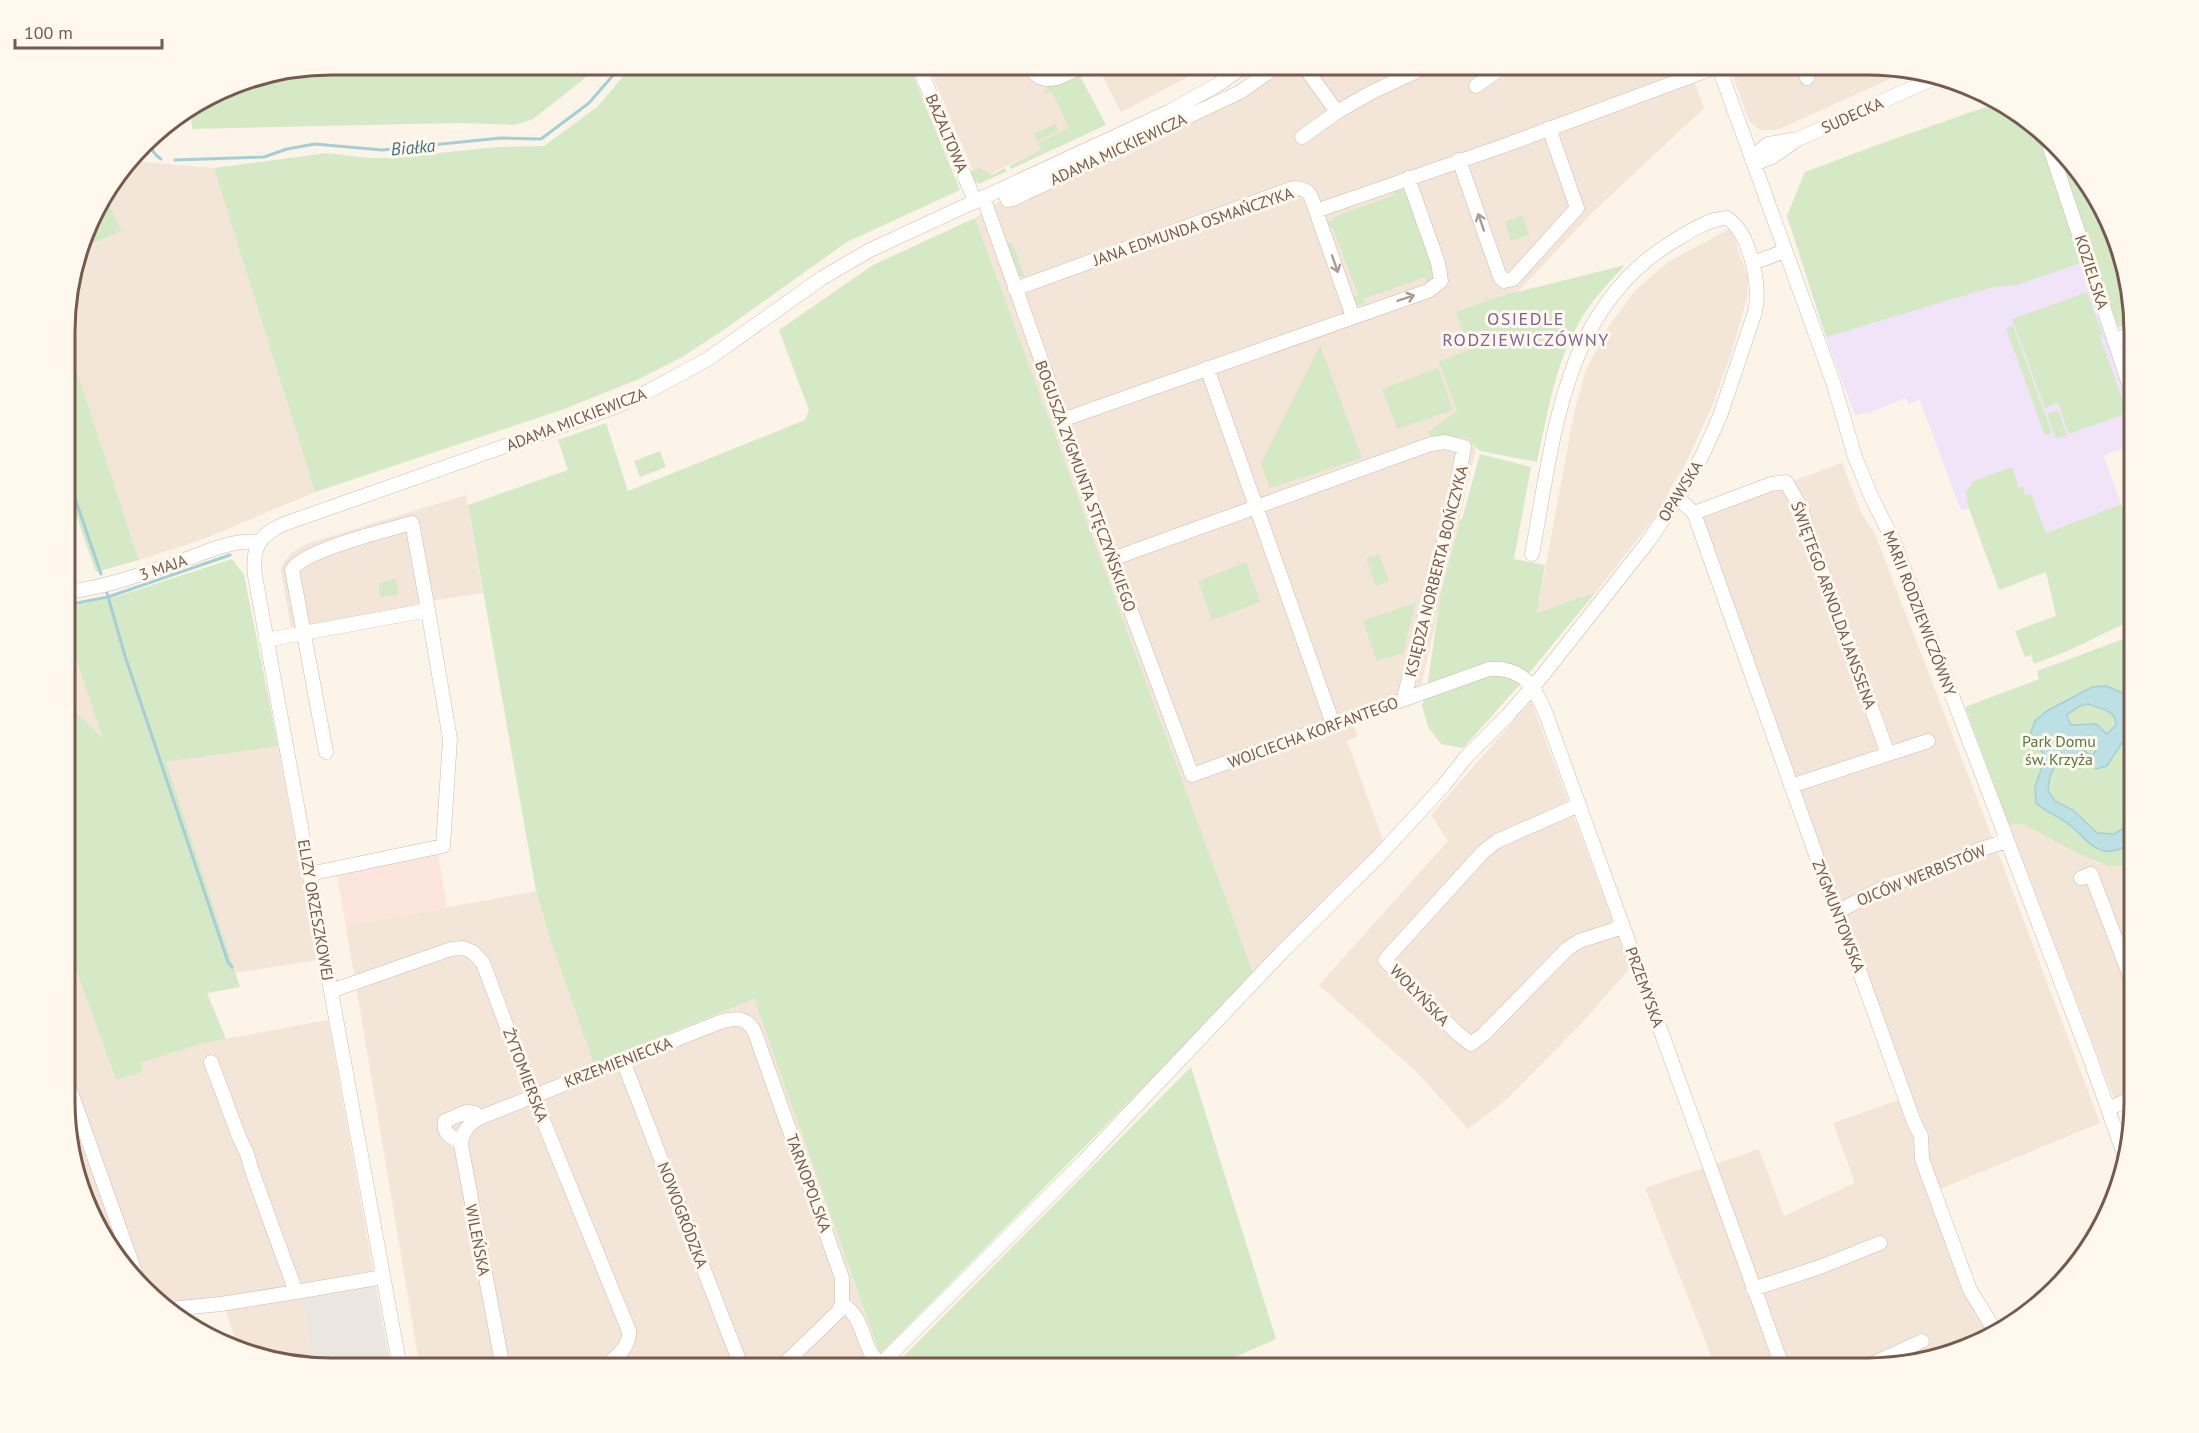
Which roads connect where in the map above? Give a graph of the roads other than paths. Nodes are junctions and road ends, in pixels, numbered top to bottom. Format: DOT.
graph roads {
  1 [pos="923,75"];
  2 [pos="1037,75"];
  3 [pos="1063,75"];
  4 [pos="1264,75"];
  5 [pos="1311,75"];
  6 [pos="1409,75"];
  7 [pos="1490,75"];
  8 [pos="1692,75"];
  9 [pos="1723,75"];
  10 [pos="1229,76"];
  11 [pos="1925,82"];
  12 [pos="1476,86"];
  13 [pos="1240,92"];
  14 [pos="1337,112"];
  15 [pos="1741,127"];
  16 [pos="1549,128"];
  17 [pos="1302,137"];
  18 [pos="1797,139"];
  19 [pos="1768,144"];
  20 [pos="2052,153"];
  21 [pos="1459,160"];
  22 [pos="1753,161"];
  23 [pos="1408,178"];
  24 [pos="1003,189"];
  25 [pos="979,199"];
  26 [pos="1316,211"];
  27 [pos="1785,251"];
  28 [pos="1753,263"];
  29 [pos="1016,289"];
  30 [pos="1352,317"];
  31 [pos="2124,336"];
  32 [pos="2114,340"];
  33 [pos="1207,368"];
  34 [pos="2124,370"];
  35 [pos="1062,420"];
  36 [pos="1678,498"];
  37 [pos="1257,506"];
  38 [pos="1694,513"];
  39 [pos="259,543"];
  40 [pos="1532,555"];
  41 [pos="1112,559"];
  42 [pos="75,590"];
  43 [pos="428,610"];
  44 [pos="304,633"];
  45 [pos="266,640"];
  46 [pos="1533,687"];
  47 [pos="1404,698"];
  48 [pos="1333,724"];
  49 [pos="1928,741"];
  50 [pos="326,753"];
  51 [pos="1887,754"];
  52 [pos="1192,775"];
  53 [pos="1791,786"];
  54 [pos="1579,805"];
  55 [pos="2007,841"];
  56 [pos="309,874"];
  57 [pos="2081,878"];
  58 [pos="1837,912"];
  59 [pos="1623,927"];
  60 [pos="2124,961"];
  61 [pos="331,991"];
  62 [pos="720,1022"];
  63 [pos="623,1061"];
  64 [pos="211,1062"];
  65 [pos="533,1096"];
  66 [pos="2124,1102"];
  67 [pos="75,1104"];
  68 [pos="2108,1109"];
  69 [pos="478,1118"];
  70 [pos="461,1140"];
  71 [pos="2120,1144"];
  72 [pos="1880,1243"];
  73 [pos="131,1262"];
  74 [pos="383,1277"];
  75 [pos="1754,1289"];
  76 [pos="296,1292"];
  77 [pos="842,1304"];
  78 [pos="179,1308"];
  79 [pos="1992,1326"];
  80 [pos="1922,1341"];
  81 [pos="1887,1357"];
  82 [pos="398,1358"];
  83 [pos="501,1358"];
  84 [pos="616,1358"];
  85 [pos="738,1358"];
  86 [pos="790,1358"];
  87 [pos="872,1358"];
  88 [pos="887,1358"];
  89 [pos="1779,1358"];
  1 -- 25 [label="street, BAZALTOWA"];
  2 -- 3 [label="street"];
  4 -- 13 [label="street, ADAMA MICKIEWICZA"];
  5 -- 14 [label="street"];
  6 -- 14 [label="street"];
  7 -- 12 [label="street"];
  8 -- 16 [label="street, JANA EDMUNDA OSMAŃCZYKA"];
  9 -- 15 [label="street, MARII RODZIEWICZÓWNY"];
  10 -- 13 [label="street"];
  10 -- 24 [label="street, ADAMA MICKIEWICZA"];
  11 -- 18 [label="street, SUDECKA"];
  13 -- 24 [label="street, ADAMA MICKIEWICZA"];
  14 -- 17 [label="street"];
  15 -- 19 [label="street"];
  15 -- 22 [label="street, MARII RODZIEWICZÓWNY"];
  16 -- 21 [label="street, JANA EDMUNDA OSMAŃCZYKA"];
  16 -- 21 [label="street, one-way"];
  18 -- 19 [label="street, SUDECKA"];
  18 -- 22 [label="street, SUDECKA"];
  19 -- 22 [label="street"];
  20 -- 32 [label="street, KOZIELSKA"];
  21 -- 23 [label="street, JANA EDMUNDA OSMAŃCZYKA"];
  22 -- 27 [label="street, MARII RODZIEWICZÓWNY"];
  23 -- 26 [label="street, JANA EDMUNDA OSMAŃCZYKA"];
  30 -- 23 [label="street, one-way"];
  24 -- 25 [label="street, ADAMA MICKIEWICZA"];
  25 -- 29 [label="street, BOGUSZA ZYGMUNTA STĘCZYŃSKIEGO"];
  25 -- 39 [label="street, ADAMA MICKIEWICZA"];
  26 -- 29 [label="street, JANA EDMUNDA OSMAŃCZYKA"];
  26 -- 30 [label="street, one-way"];
  27 -- 28 [label="street"];
  27 -- 55 [label="street, MARII RODZIEWICZÓWNY"];
  28 -- 36 [label="street, OPAWSKA"];
  28 -- 40 [label="street, OPAWSKA"];
  29 -- 35 [label="street, BOGUSZA ZYGMUNTA STĘCZYŃSKIEGO"];
  30 -- 33 [label="street"];
  31 -- 32 [label="street"];
  32 -- 34 [label="street, KOZIELSKA"];
  33 -- 35 [label="street"];
  33 -- 37 [label="street"];
  35 -- 41 [label="street, BOGUSZA ZYGMUNTA STĘCZYŃSKIEGO"];
  36 -- 38 [label="street, ZYGMUNTOWSKA"];
  36 -- 46 [label="street, OPAWSKA"];
  37 -- 41 [label="street, KSIĘDZA NORBERTA BOŃCZYKA"];
  37 -- 47 [label="street, KSIĘDZA NORBERTA BOŃCZYKA"];
  37 -- 48 [label="street"];
  38 -- 51 [label="street, ŚWIĘTEGO ARNOLDA JANSSENA"];
  38 -- 53 [label="street, ZYGMUNTOWSKA"];
  39 -- 42 [label="street, 3 MAJA"];
  39 -- 45 [label="street, ELIZY ORZESZKOWEJ"];
  41 -- 52 [label="street, BOGUSZA ZYGMUNTA STĘCZYŃSKIEGO"];
  43 -- 44 [label="street"];
  43 -- 44 [label="street"];
  43 -- 56 [label="street"];
  44 -- 45 [label="street"];
  44 -- 50 [label="street"];
  45 -- 56 [label="street, ELIZY ORZESZKOWEJ"];
  46 -- 47 [label="street, WOJCIECHA KORFANTEGO"];
  46 -- 54 [label="street, PRZEMYSKA"];
  46 -- 88 [label="street, OPAWSKA"];
  47 -- 48 [label="street, WOJCIECHA KORFANTEGO"];
  48 -- 52 [label="street, WOJCIECHA KORFANTEGO"];
  49 -- 51 [label="street"];
  51 -- 53 [label="street"];
  53 -- 58 [label="street, ZYGMUNTOWSKA"];
  54 -- 59 [label="street, PRZEMYSKA"];
  54 -- 59 [label="street, WOŁYŃSKA"];
  55 -- 58 [label="street, OJCÓW WERBISTÓW"];
  55 -- 68 [label="street, MARII RODZIEWICZÓWNY"];
  56 -- 61 [label="street, ELIZY ORZESZKOWEJ"];
  57 -- 60 [label="street"];
  58 -- 79 [label="street, ZYGMUNTOWSKA"];
  59 -- 75 [label="street, PRZEMYSKA"];
  61 -- 65 [label="street, ŻYTOMIERSKA"];
  61 -- 74 [label="street, ELIZY ORZESZKOWEJ"];
  62 -- 63 [label="street, KRZEMIENIECKA"];
  62 -- 77 [label="street, TARNOPOLSKA"];
  63 -- 65 [label="street, KRZEMIENIECKA"];
  63 -- 85 [label="street, NOWOGRÓDZKA"];
  64 -- 76 [label="street"];
  65 -- 69 [label="street, KRZEMIENIECKA"];
  65 -- 84 [label="street, ŻYTOMIERSKA"];
  66 -- 68 [label="street"];
  67 -- 73 [label="street"];
  68 -- 71 [label="street, MARII RODZIEWICZÓWNY"];
  69 -- 70 [label="street"];
  69 -- 70 [label="street, KRZEMIENIECKA"];
  70 -- 83 [label="street, WILEŃSKA"];
  72 -- 75 [label="street"];
  74 -- 76 [label="street"];
  74 -- 82 [label="street, ELIZY ORZESZKOWEJ"];
  75 -- 89 [label="street, PRZEMYSKA"];
  76 -- 78 [label="street"];
  77 -- 86 [label="street"];
  77 -- 87 [label="street"];
  80 -- 81 [label="street"];
}
